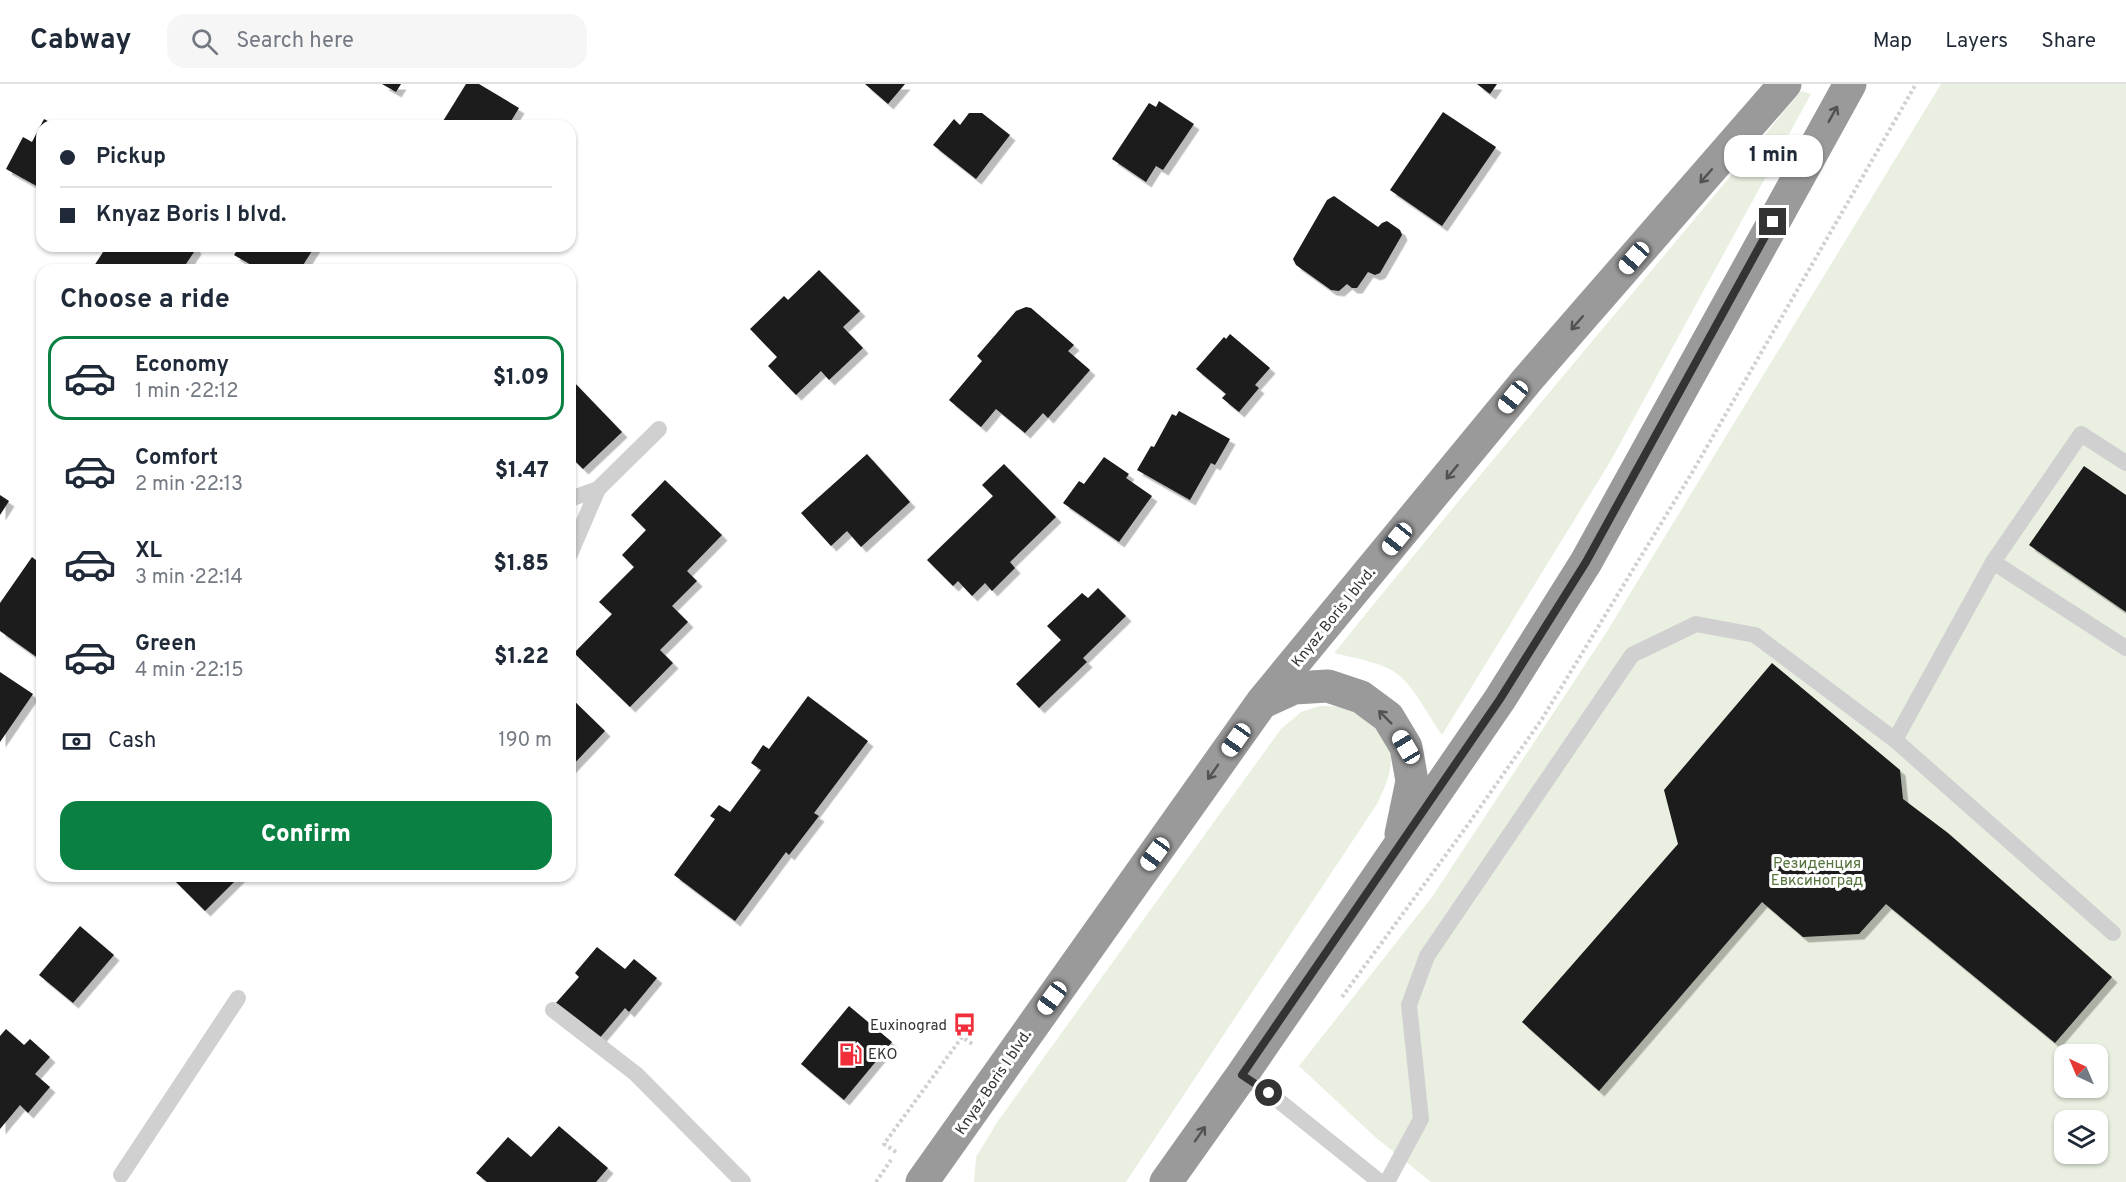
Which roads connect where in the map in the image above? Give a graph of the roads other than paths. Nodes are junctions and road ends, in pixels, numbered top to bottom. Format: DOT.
graph roads {
  1 [pos="1785,84"];
  2 [pos="1850,84"];
  3 [pos="659,429"];
  4 [pos="2126,464"];
  5 [pos="598,489"];
  6 [pos="576,497"];
  7 [pos="576,540"];
  8 [pos="1993,562"];
  9 [pos="2126,648"];
  10 [pos="1262,702"];
  11 [pos="1895,740"];
  12 [pos="1396,850"];
  13 [pos="2113,933"];
  14 [pos="238,998"];
  15 [pos="553,1010"];
  16 [pos="1242,1075"];
  17 [pos="955,1137"];
  18 [pos="121,1175"];
  19 [pos="743,1182"];
  20 [pos="922,1182"];
  21 [pos="947,1182"];
  22 [pos="1166,1182"];
  23 [pos="1380,1182"];
  24 [pos="1387,1182"];
  1 -- 10 [label="highway, Knyaz Boris I blvd., one-way"];
  12 -- 2 [label="highway, one-way"];
  3 -- 5 [label="lane"];
  4 -- 8 [label="lane"];
  5 -- 6 [label="lane"];
  5 -- 7 [label="lane"];
  8 -- 9 [label="lane"];
  8 -- 11 [label="lane"];
  12 -- 10 [label="highway, one-way"];
  10 -- 17 [label="highway, Knyaz Boris I blvd., one-way"];
  11 -- 13 [label="lane"];
  11 -- 24 [label="lane"];
  12 -- 16 [label="highway"];
  14 -- 18 [label="lane"];
  15 -- 19 [label="lane"];
  22 -- 16 [label="highway, one-way"];
  16 -- 23 [label="lane"];
  17 -- 20 [label="highway, Knyaz Boris I blvd."];
  17 -- 21 [label="highway"];
}
